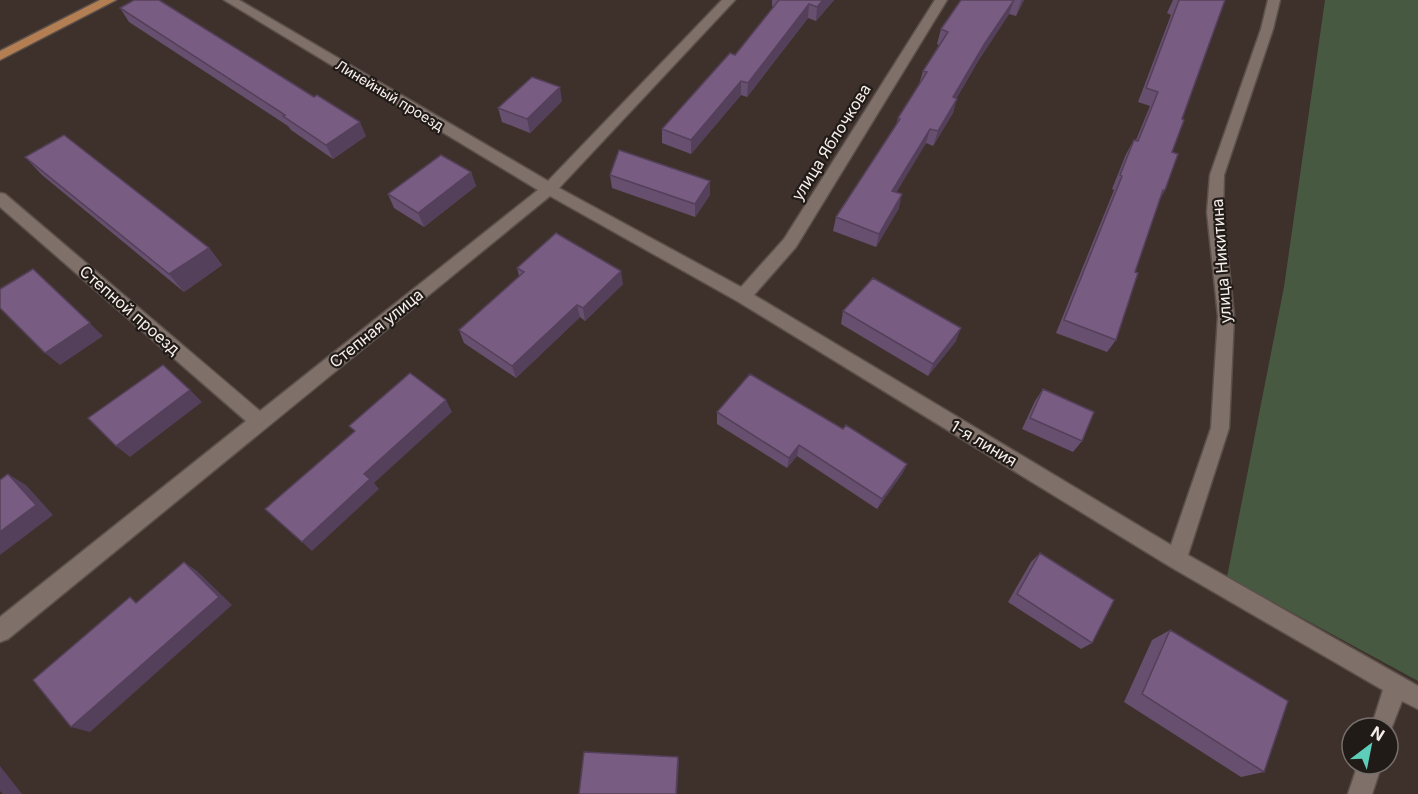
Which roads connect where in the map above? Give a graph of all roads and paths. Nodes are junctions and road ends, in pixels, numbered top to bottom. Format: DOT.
graph roads {
  1 [pos="110,0"];
  2 [pos="230,0"];
  3 [pos="729,0"];
  4 [pos="941,0"];
  5 [pos="1274,0"];
  6 [pos="0,56"];
  7 [pos="549,189"];
  8 [pos="0,198"];
  9 [pos="743,296"];
  10 [pos="260,422"];
  11 [pos="1176,560"];
  12 [pos="0,631"];
  13 [pos="1396,685"];
  14 [pos="1418,698"];
  15 [pos="1386,716"];
  16 [pos="1366,776"];
  17 [pos="1359,794"];
  1 -- 6 [label="main road"];
  2 -- 7 [label="street, Линейный проезд"];
  3 -- 7 [label="street, Степная улица"];
  4 -- 9 [label="street, улица Яблочкова"];
  5 -- 11 [label="street, улица Никитина"];
  7 -- 9 [label="street, 1-я линия"];
  7 -- 10 [label="street, Степная улица"];
  8 -- 10 [label="street, Степной проезд"];
  9 -- 11 [label="street, 1-я линия"];
  10 -- 12 [label="street, Степная улица"];
  11 -- 13 [label="street, 1-я линия"];
  13 -- 14 [label="street, 1-я линия"];
  13 -- 15 [label="street"];
  16 -- 17 [label="street"];
}
